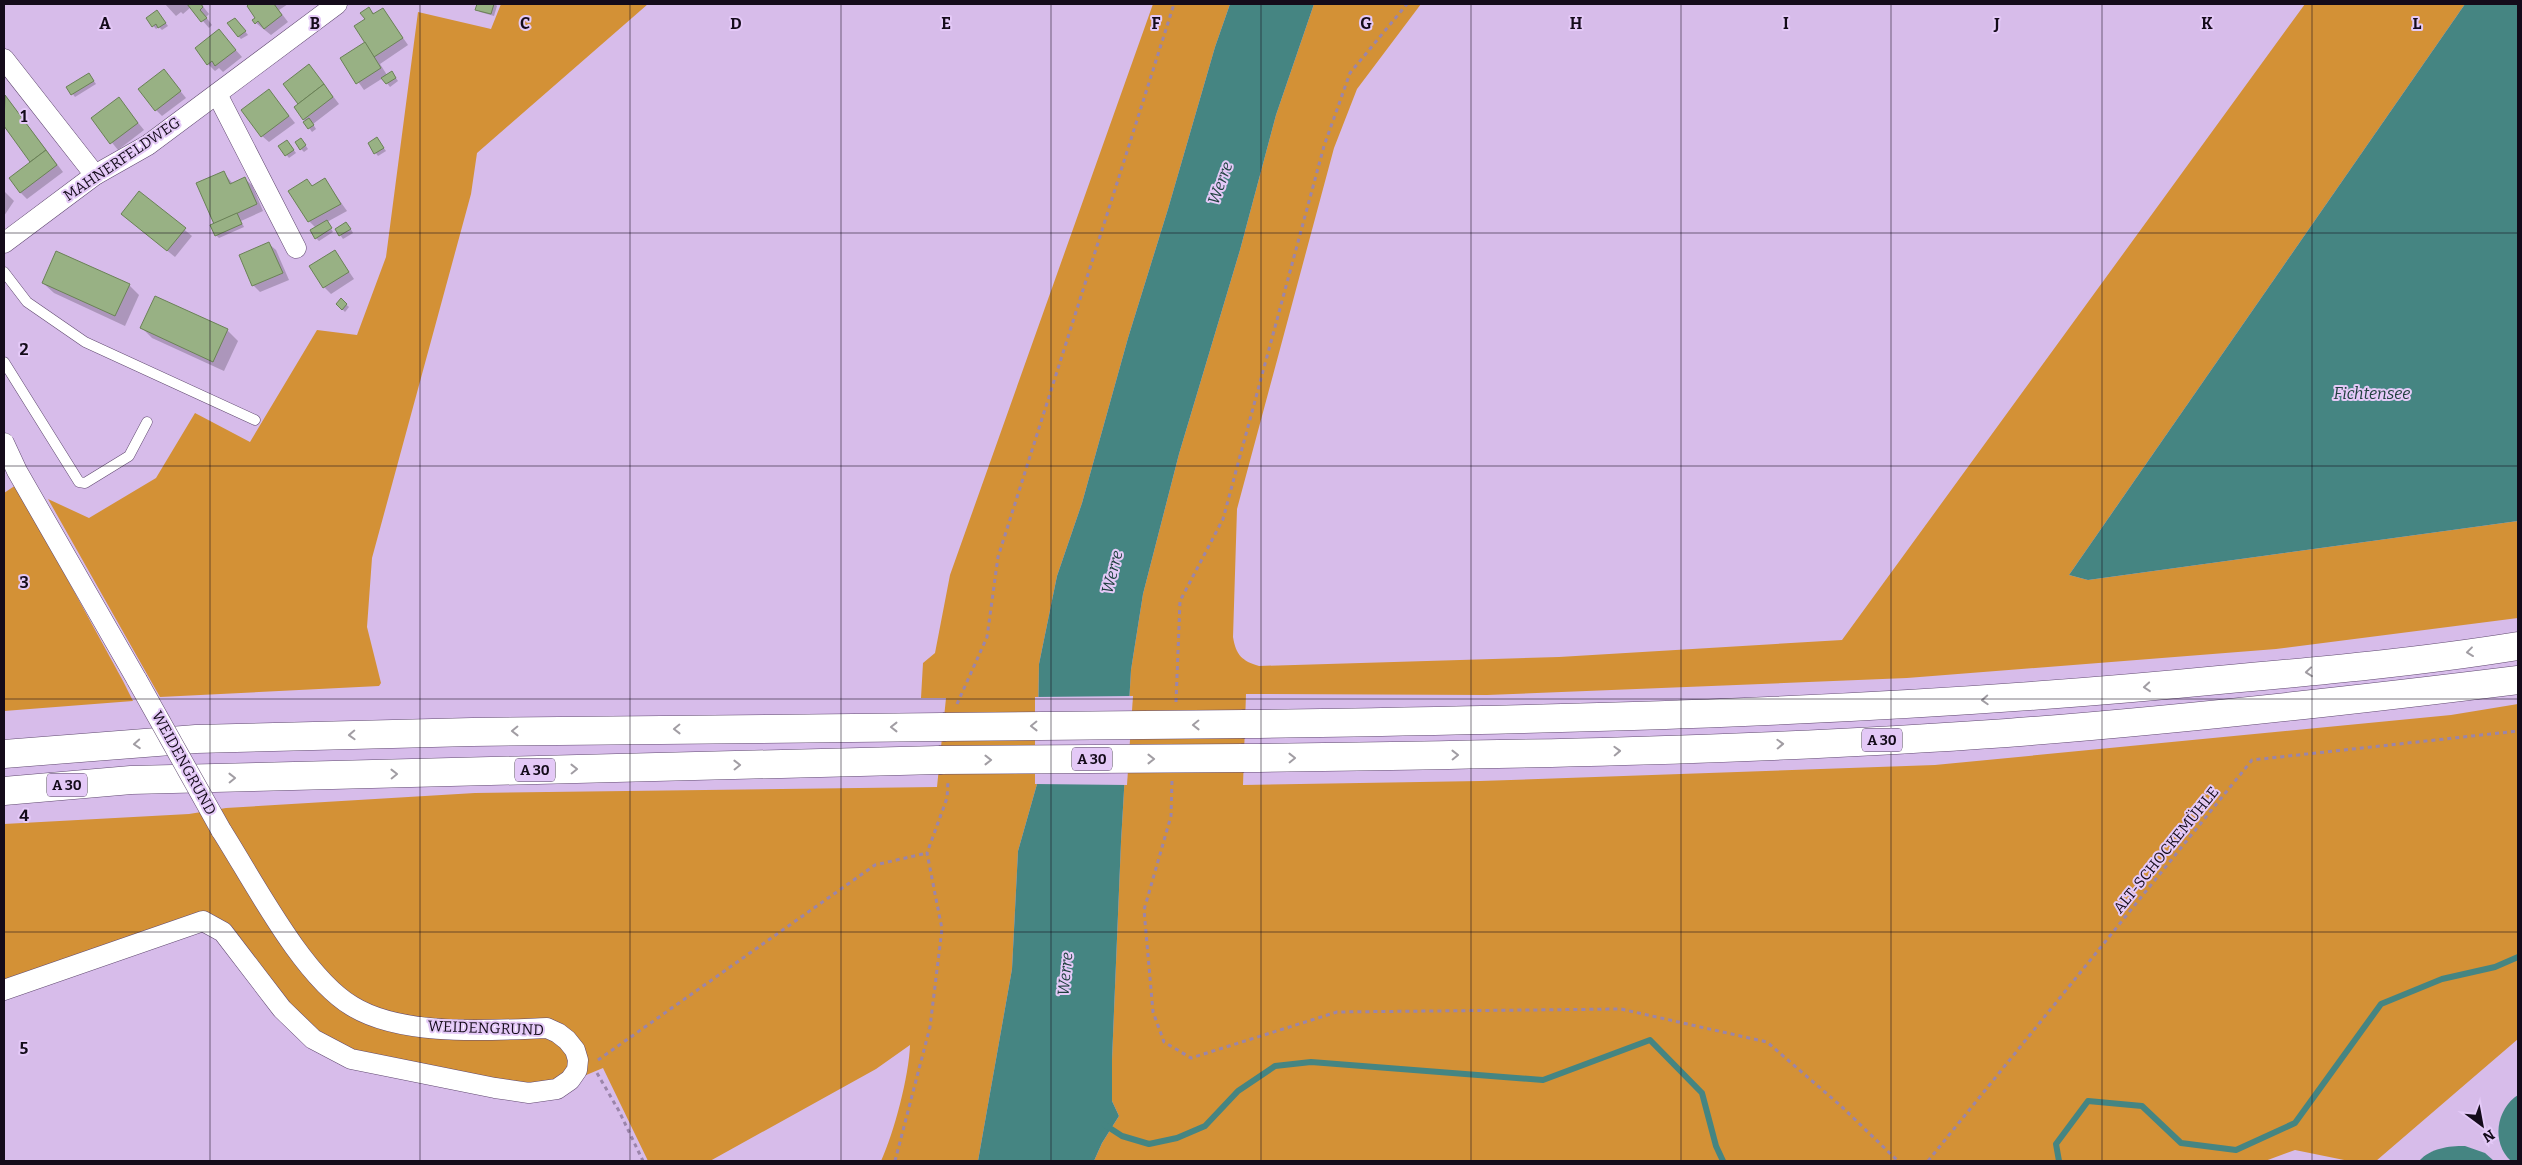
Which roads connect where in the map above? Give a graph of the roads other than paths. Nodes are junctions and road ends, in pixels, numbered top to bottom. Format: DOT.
graph roads {
  1 [pos="337,4"];
  2 [pos="4,59"];
  3 [pos="217,94"];
  4 [pos="95,175"];
  5 [pos="4,243"];
  6 [pos="296,248"];
  7 [pos="4,272"];
  8 [pos="4,362"];
  9 [pos="255,420"];
  10 [pos="147,422"];
  11 [pos="4,443"];
  12 [pos="2518,646"];
  13 [pos="2518,680"];
  14 [pos="4,754"];
  15 [pos="4,791"];
  16 [pos="4,990"];
  1 -- 3 [label="street, MAHNERFELDWEG"];
  2 -- 4 [label="street"];
  3 -- 4 [label="street, MAHNERFELDWEG"];
  3 -- 6 [label="street"];
  4 -- 5 [label="street, MAHNERFELDWEG"];
  7 -- 9 [label="lane"];
  8 -- 10 [label="lane"];
  11 -- 16 [label="street, WEIDENGRUND, bridge"];
  12 -- 14 [label="highway, A 30, one-way, bridge"];
  15 -- 13 [label="highway, A 30, one-way, bridge"];
}
